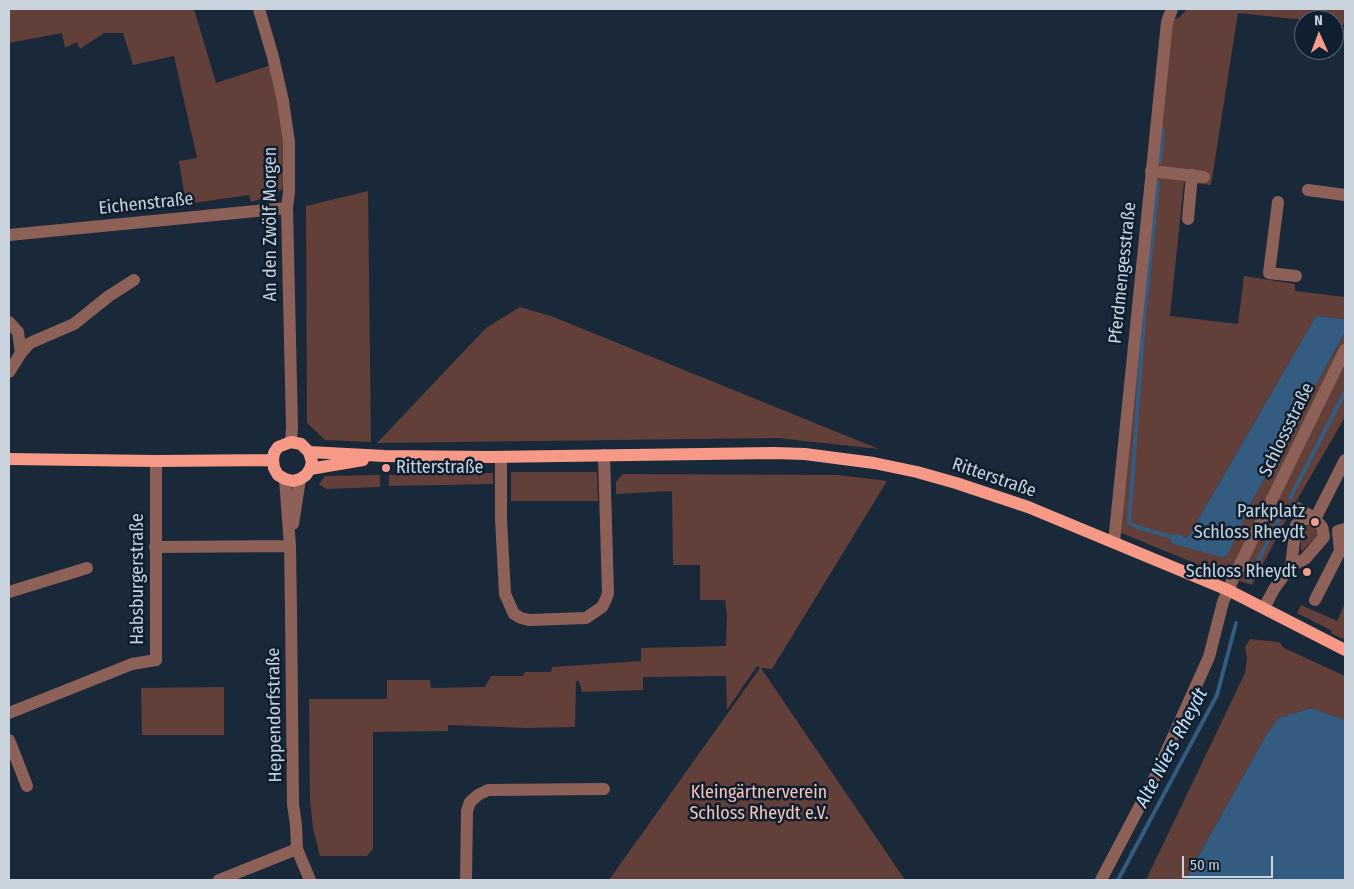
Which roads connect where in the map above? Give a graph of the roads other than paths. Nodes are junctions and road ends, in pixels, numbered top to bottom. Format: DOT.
graph roads {
  1 [pos="259,9"];
  2 [pos="1172,9"];
  3 [pos="1151,171"];
  4 [pos="1308,190"];
  5 [pos="1345,195"];
  6 [pos="1278,202"];
  7 [pos="287,208"];
  8 [pos="1188,219"];
  9 [pos="9,235"];
  10 [pos="1296,276"];
  11 [pos="134,280"];
  12 [pos="9,322"];
  13 [pos="1345,350"];
  14 [pos="21,353"];
  15 [pos="9,372"];
  16 [pos="291,442"];
  17 [pos="309,452"];
  18 [pos="604,455"];
  19 [pos="385,456"];
  20 [pos="501,456"];
  21 [pos="9,459"];
  22 [pos="273,460"];
  23 [pos="1345,460"];
  24 [pos="156,461"];
  25 [pos="310,469"];
  26 [pos="285,479"];
  27 [pos="300,479"];
  28 [pos="1297,508"];
  29 [pos="1315,518"];
  30 [pos="1342,530"];
  31 [pos="1114,542"];
  32 [pos="290,546"];
  33 [pos="155,547"];
  34 [pos="1290,566"];
  35 [pos="87,568"];
  36 [pos="9,592"];
  37 [pos="1226,596"];
  38 [pos="1315,600"];
  39 [pos="1264,608"];
  40 [pos="1345,650"];
  41 [pos="9,714"];
  42 [pos="9,740"];
  43 [pos="27,786"];
  44 [pos="604,790"];
  45 [pos="297,850"];
  46 [pos="218,880"];
  47 [pos="310,880"];
  48 [pos="466,880"];
  49 [pos="1101,880"];
  1 -- 7 [label="street, An den Zwölf Morgen"];
  2 -- 3 [label="street, Pferdmengesstraße"];
  3 -- 8 [label="street"];
  3 -- 31 [label="street, Pferdmengesstraße"];
  4 -- 5 [label="street"];
  6 -- 10 [label="street"];
  7 -- 9 [label="street, Eichenstraße"];
  7 -- 16 [label="street, An den Zwölf Morgen"];
  11 -- 14 [label="street"];
  12 -- 14 [label="street"];
  13 -- 37 [label="street, Schlossstraße"];
  14 -- 15 [label="street"];
  16 -- 17 [label="main road, Ritterstraße"];
  16 -- 22 [label="main road"];
  17 -- 19 [label="main road, Ritterstraße"];
  17 -- 25 [label="main road"];
  18 -- 20 [label="main road, Ritterstraße"];
  18 -- 20 [label="street"];
  18 -- 31 [label="main road, Ritterstraße"];
  19 -- 20 [label="main road, Ritterstraße"];
  19 -- 25 [label="main road, Ritterstraße"];
  21 -- 24 [label="main road"];
  22 -- 24 [label="main road"];
  22 -- 26 [label="main road"];
  23 -- 29 [label="street"];
  24 -- 33 [label="street, Habsburgerstraße"];
  25 -- 27 [label="main road"];
  26 -- 27 [label="main road"];
  26 -- 32 [label="street, Heppendorfstraße"];
  27 -- 32 [label="street, Heppendorfstraße"];
  28 -- 29 [label="street"];
  29 -- 30 [label="street"];
  29 -- 34 [label="street"];
  29 -- 34 [label="street"];
  30 -- 38 [label="street"];
  31 -- 37 [label="main road, Ritterstraße"];
  32 -- 33 [label="street"];
  32 -- 45 [label="street, Heppendorfstraße"];
  33 -- 41 [label="street, Habsburgerstraße"];
  34 -- 39 [label="street"];
  35 -- 36 [label="street"];
  37 -- 39 [label="main road, Ritterstraße"];
  37 -- 49 [label="street, Schlossstraße"];
  39 -- 40 [label="main road, Ritterstraße"];
  42 -- 43 [label="street"];
  44 -- 48 [label="street"];
  45 -- 46 [label="street"];
  45 -- 47 [label="street, Heppendorfstraße"];
}
